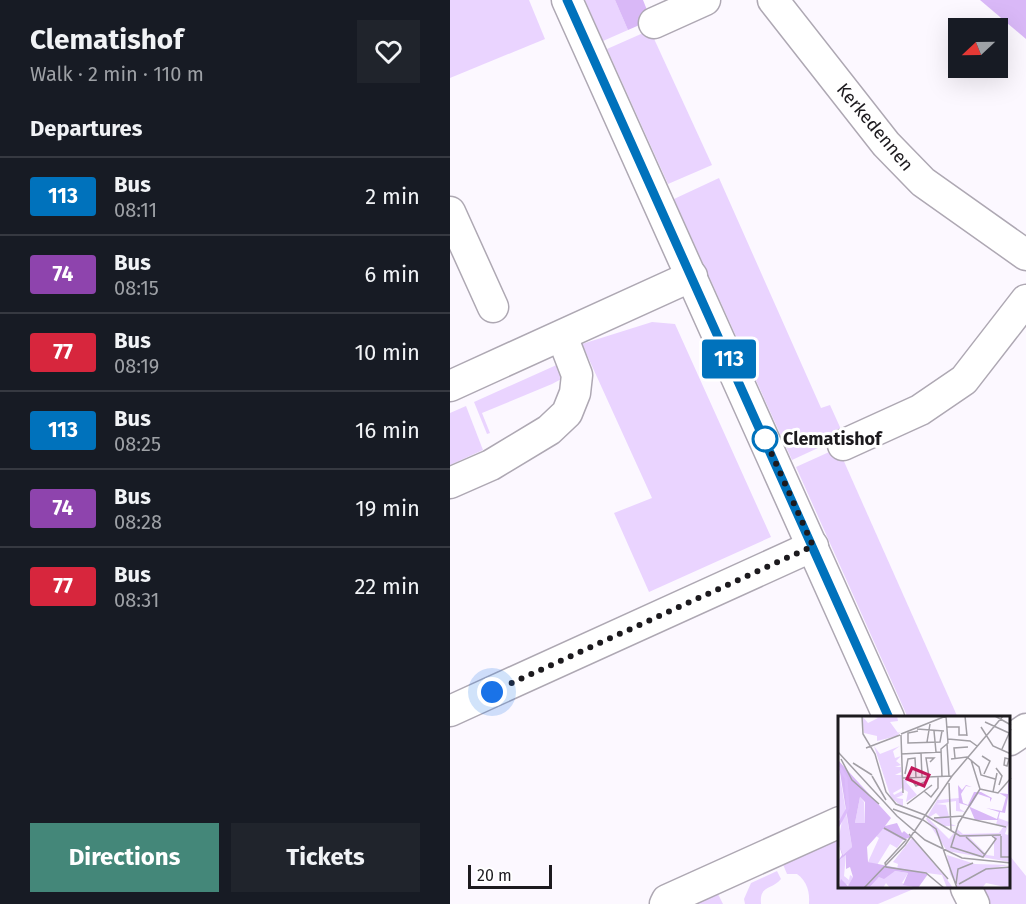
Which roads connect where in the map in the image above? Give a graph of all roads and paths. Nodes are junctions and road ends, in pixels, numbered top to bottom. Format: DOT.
graph roads {
  1 [pos="567,0"];
  2 [pos="705,0"];
  3 [pos="773,0"];
  4 [pos="654,23"];
  5 [pos="450,212"];
  6 [pos="1026,255"];
  7 [pos="692,276"];
  8 [pos="1026,300"];
  9 [pos="493,307"];
  10 [pos="562,336"];
  11 [pos="450,386"];
  12 [pos="843,445"];
  13 [pos="450,483"];
  14 [pos="813,546"];
  15 [pos="450,711"];
  16 [pos="889,716"];
  17 [pos="1026,729"];
  18 [pos="1011,739"];
  19 [pos="838,823"];
  20 [pos="966,889"];
  21 [pos="665,904"];
  22 [pos="974,904"];
  1 -- 7 [label="street"];
  2 -- 4 [label="street"];
  3 -- 6 [label="street, Kerkedennen"];
  5 -- 9 [label="street"];
  7 -- 10 [label="street"];
  7 -- 14 [label="street"];
  8 -- 12 [label="street"];
  10 -- 11 [label="street"];
  10 -- 13 [label="street"];
  14 -- 15 [label="street"];
  14 -- 16 [label="street"];
  17 -- 18 [label="street"];
  19 -- 21 [label="street"];
  20 -- 22 [label="street"];
}
